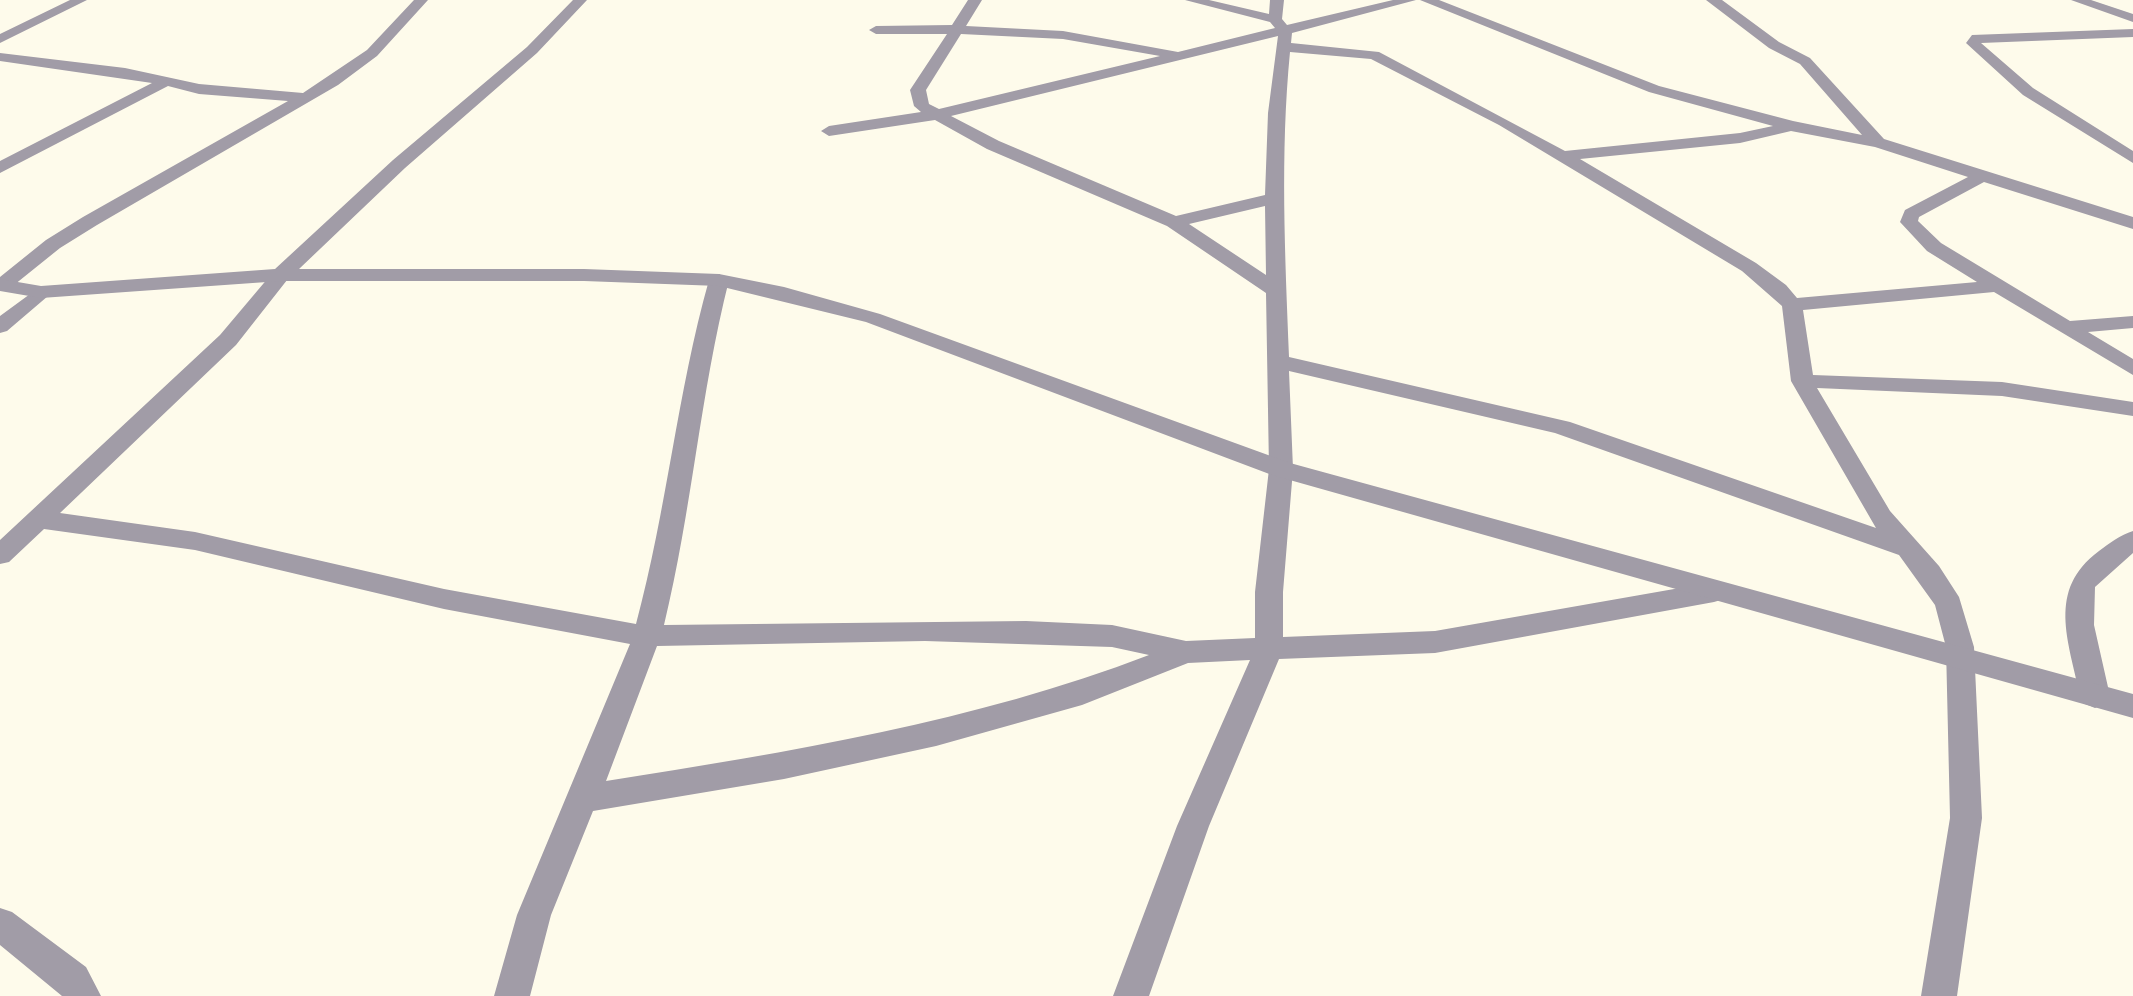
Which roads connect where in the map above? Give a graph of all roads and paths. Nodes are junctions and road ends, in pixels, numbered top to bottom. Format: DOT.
graph roads {
  1 [pos="80,0"];
  2 [pos="421,0"];
  3 [pos="580,0"];
  4 [pos="975,0"];
  5 [pos="1192,0"];
  6 [pos="1409,0"];
  7 [pos="1427,0"];
  8 [pos="1713,0"];
  9 [pos="2078,0"];
  10 [pos="2133,18"];
  11 [pos="1280,24"];
  12 [pos="958,29"];
  13 [pos="876,30"];
  14 [pos="2133,33"];
  15 [pos="0,40"];
  16 [pos="1177,56"];
  17 [pos="0,58"];
  18 [pos="163,83"];
  19 [pos="309,98"];
  20 [pos="934,115"];
  21 [pos="1792,126"];
  22 [pos="830,131"];
  23 [pos="1878,144"];
  24 [pos="1562,156"];
  25 [pos="2133,158"];
  26 [pos="0,168"];
  27 [pos="1980,176"];
  28 [pos="1274,198"];
  29 [pos="1174,222"];
  30 [pos="2133,223"];
  31 [pos="281,275"];
  32 [pos="719,280"];
  33 [pos="1,285"];
  34 [pos="1998,286"];
  35 [pos="1276,290"];
  36 [pos="41,292"];
  37 [pos="1792,305"];
  38 [pos="2133,322"];
  39 [pos="0,326"];
  40 [pos="2067,327"];
  41 [pos="1281,362"];
  42 [pos="2133,368"];
  43 [pos="1802,381"];
  44 [pos="2133,409"];
  45 [pos="1281,468"];
  46 [pos="38,519"];
  47 [pos="2133,540"];
  48 [pos="1906,548"];
  49 [pos="0,555"];
  50 [pos="1714,592"];
  51 [pos="646,636"];
  52 [pos="1269,648"];
  53 [pos="1186,652"];
  54 [pos="1962,658"];
  55 [pos="2094,696"];
  56 [pos="2133,706"];
  57 [pos="586,798"];
  58 [pos="0,924"];
  59 [pos="83,996"];
  60 [pos="512,996"];
  61 [pos="1131,996"];
  62 [pos="1939,996"];
  1 -- 15 [label="street"];
  2 -- 19 [label="street"];
  3 -- 31 [label="street"];
  4 -- 12 [label="street"];
  5 -- 11 [label="street"];
  6 -- 11 [label="street"];
  7 -- 21 [label="street"];
  8 -- 23 [label="street"];
  9 -- 10 [label="street"];
  11 -- 16 [label="street"];
  11 -- 24 [label="street"];
  11 -- 28 [label="street"];
  12 -- 13 [label="street"];
  12 -- 16 [label="street"];
  12 -- 20 [label="street"];
  14 -- 25 [label="street"];
  16 -- 20 [label="street"];
  17 -- 18 [label="street"];
  18 -- 19 [label="street"];
  18 -- 26 [label="street"];
  19 -- 33 [label="street"];
  20 -- 22 [label="street"];
  20 -- 29 [label="street"];
  21 -- 23 [label="street"];
  21 -- 24 [label="street"];
  23 -- 27 [label="street"];
  24 -- 37 [label="street"];
  27 -- 30 [label="street"];
  27 -- 34 [label="street"];
  28 -- 29 [label="street"];
  28 -- 35 [label="street"];
  29 -- 35 [label="street"];
  31 -- 32 [label="street"];
  31 -- 36 [label="street"];
  31 -- 46 [label="street"];
  32 -- 45 [label="street"];
  32 -- 51 [label="street"];
  33 -- 36 [label="street"];
  34 -- 37 [label="street"];
  34 -- 40 [label="street"];
  35 -- 41 [label="street"];
  36 -- 39 [label="street"];
  37 -- 43 [label="street"];
  38 -- 40 [label="street"];
  40 -- 42 [label="street"];
  41 -- 45 [label="street"];
  41 -- 48 [label="street"];
  43 -- 44 [label="street"];
  43 -- 48 [label="street"];
  45 -- 50 [label="street"];
  45 -- 52 [label="street"];
  46 -- 49 [label="street"];
  46 -- 51 [label="street"];
  47 -- 55 [label="street"];
  48 -- 54 [label="street"];
  50 -- 52 [label="street"];
  50 -- 54 [label="street"];
  51 -- 53 [label="street"];
  51 -- 57 [label="street"];
  52 -- 53 [label="street"];
  52 -- 61 [label="street"];
  53 -- 57 [label="street"];
  54 -- 55 [label="street"];
  54 -- 62 [label="street"];
  55 -- 56 [label="street"];
  57 -- 60 [label="street"];
  58 -- 59 [label="street"];
}
